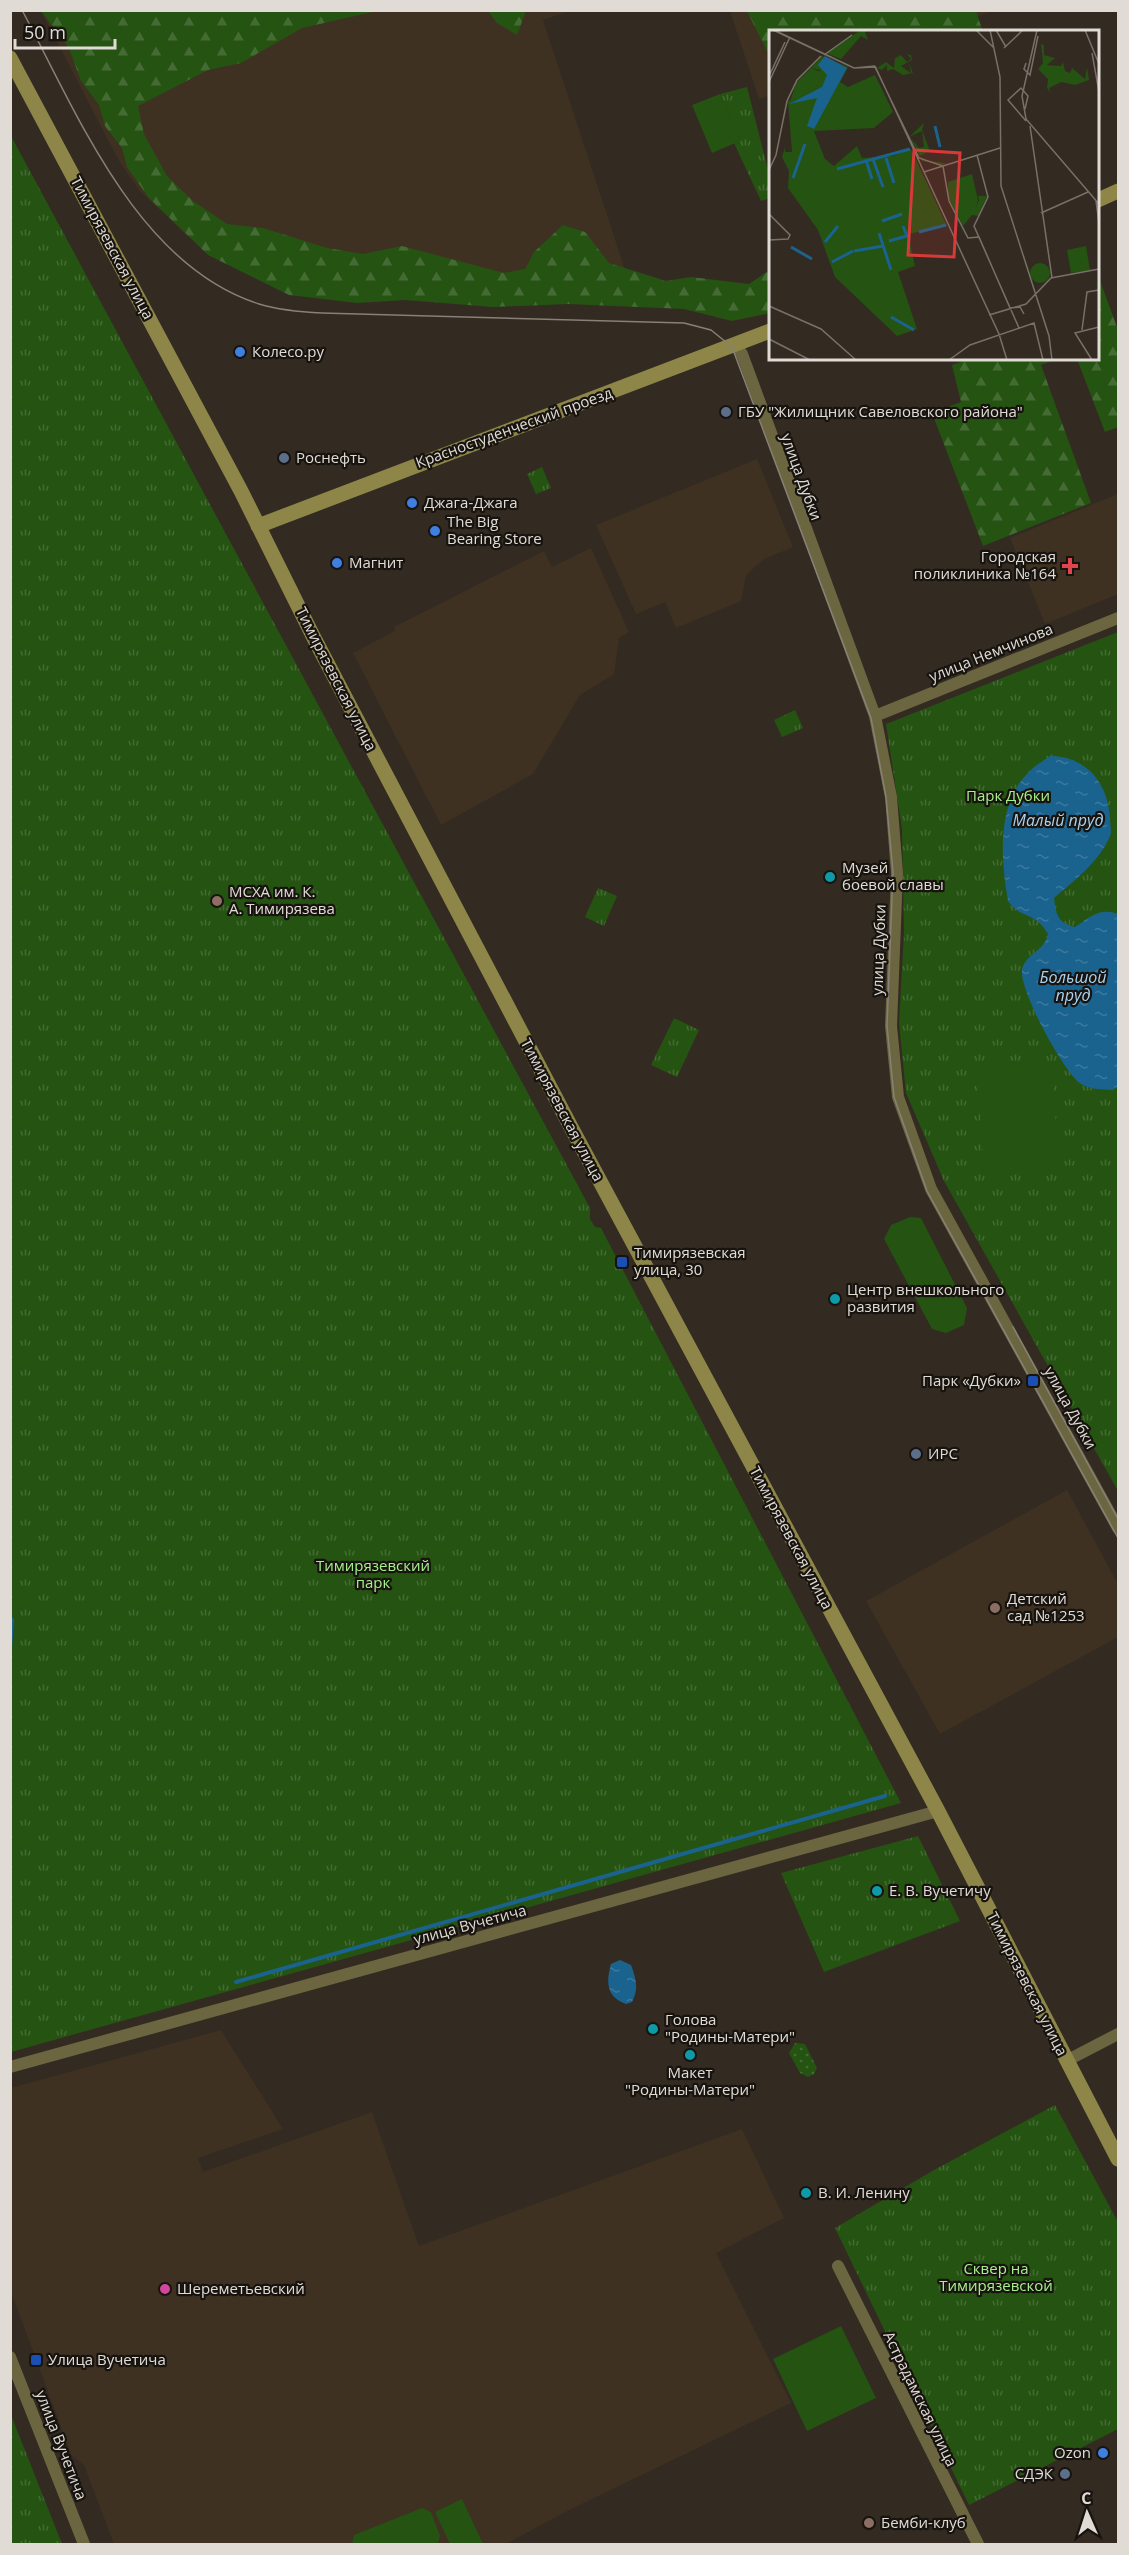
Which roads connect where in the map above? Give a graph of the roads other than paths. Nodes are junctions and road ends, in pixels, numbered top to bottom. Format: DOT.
graph roads {
  1 [pos="10,58"];
  2 [pos="1119,191"];
  3 [pos="1099,200"];
  4 [pos="769,332"];
  5 [pos="735,345"];
  6 [pos="258,526"];
  7 [pos="1119,618"];
  8 [pos="875,716"];
  9 [pos="1119,1528"];
  10 [pos="938,1811"];
  11 [pos="1119,2034"];
  12 [pos="1066,2061"];
  13 [pos="10,2067"];
  14 [pos="1119,2159"];
  15 [pos="838,2266"];
  16 [pos="10,2357"];
  17 [pos="84,2544"];
  18 [pos="978,2544"];
  1 -- 6 [label="main road, Тимирязевская улица"];
  2 -- 3 [label="main road"];
  4 -- 5 [label="main road, Красностуденческий проезд"];
  5 -- 6 [label="main road, Красностуденческий проезд"];
  5 -- 8 [label="street, улица Дубки"];
  6 -- 10 [label="main road, Тимирязевская улица"];
  7 -- 8 [label="street, улица Немчинова"];
  8 -- 9 [label="street, улица Дубки"];
  10 -- 12 [label="main road, Тимирязевская улица"];
  10 -- 13 [label="street, улица Вучетича"];
  11 -- 12 [label="street"];
  12 -- 14 [label="main road, Тимирязевская улица"];
  15 -- 18 [label="street, Астрадамская улица"];
  16 -- 17 [label="street, улица Вучетича"];
}
